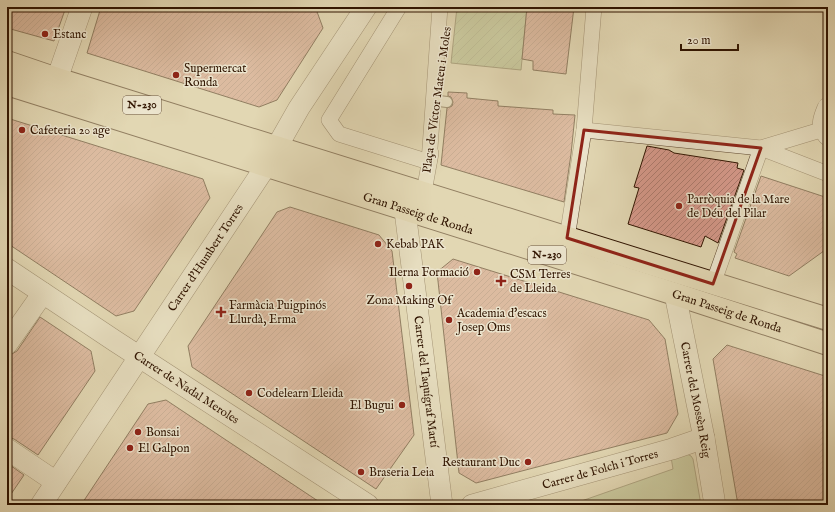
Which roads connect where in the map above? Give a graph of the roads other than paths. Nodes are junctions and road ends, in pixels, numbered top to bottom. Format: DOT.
graph roads {
  1 [pos="82,7"];
  2 [pos="366,7"];
  3 [pos="399,7"];
  4 [pos="440,7"];
  5 [pos="449,7"];
  6 [pos="594,7"];
  7 [pos="7,62"];
  8 [pos="57,78"];
  9 [pos="7,84"];
  10 [pos="828,108"];
  11 [pos="584,130"];
  12 [pos="826,132"];
  13 [pos="277,147"];
  14 [pos="761,148"];
  15 [pos="429,162"];
  16 [pos="266,166"];
  17 [pos="828,174"];
  18 [pos="424,192"];
  19 [pos="405,211"];
  20 [pos="567,238"];
  21 [pos="7,269"];
  22 [pos="713,284"];
  23 [pos="43,294"];
  24 [pos="675,294"];
  25 [pos="828,319"];
  26 [pos="7,344"];
  27 [pos="828,344"];
  28 [pos="139,357"];
  29 [pos="704,438"];
  30 [pos="7,448"];
  31 [pos="56,482"];
  32 [pos="41,505"];
  33 [pos="368,505"];
  34 [pos="442,505"];
  35 [pos="472,505"];
  36 [pos="715,505"];
  1 -- 8 [label="street"];
  2 -- 13 [label="street, Carrer d'Humbert Torres"];
  3 -- 15 [label="street"];
  4 -- 15 [label="street"];
  5 -- 15 [label="street, Plaça de Víctor Mateu i Moles"];
  6 -- 11 [label="street"];
  7 -- 8 [label="main road, Gran Passeig de Ronda / N-230"];
  8 -- 13 [label="main road, Gran Passeig de Ronda / N-230"];
  9 -- 16 [label="main road, Gran Passeig de Ronda / N-230"];
  10 -- 12 [label="street"];
  11 -- 14 [label="street"];
  11 -- 20 [label="street"];
  12 -- 14 [label="street"];
  13 -- 16 [label="street, Carrer d'Humbert Torres"];
  13 -- 18 [label="main road, Gran Passeig de Ronda / N-230"];
  14 -- 17 [label="street"];
  14 -- 22 [label="street"];
  15 -- 18 [label="street, Plaça de Víctor Mateu i Moles"];
  16 -- 19 [label="main road, Gran Passeig de Ronda / N-230"];
  16 -- 28 [label="street, Carrer d'Humbert Torres"];
  18 -- 20 [label="main road, Gran Passeig de Ronda / N-230"];
  19 -- 24 [label="main road, Gran Passeig de Ronda / N-230"];
  19 -- 34 [label="street, Carrer del Taquígraf Martí"];
  20 -- 22 [label="main road, Gran Passeig de Ronda / N-230"];
  21 -- 23 [label="street, Carrer de Nadal Meroles"];
  22 -- 25 [label="main road, Gran Passeig de Ronda / N-230"];
  23 -- 26 [label="street"];
  23 -- 28 [label="street, Carrer de Nadal Meroles"];
  24 -- 27 [label="main road, Gran Passeig de Ronda / N-230"];
  24 -- 29 [label="street, Carrer del Mossèn Reig"];
  28 -- 31 [label="street, Carrer d'Humbert Torres"];
  28 -- 33 [label="street, Carrer de Nadal Meroles"];
  29 -- 35 [label="street, Carrer de Folch i Torres"];
  29 -- 36 [label="street, Carrer del Mossèn Reig"];
  30 -- 31 [label="street"];
  31 -- 32 [label="street, Carrer d'Humbert Torres"];
}
